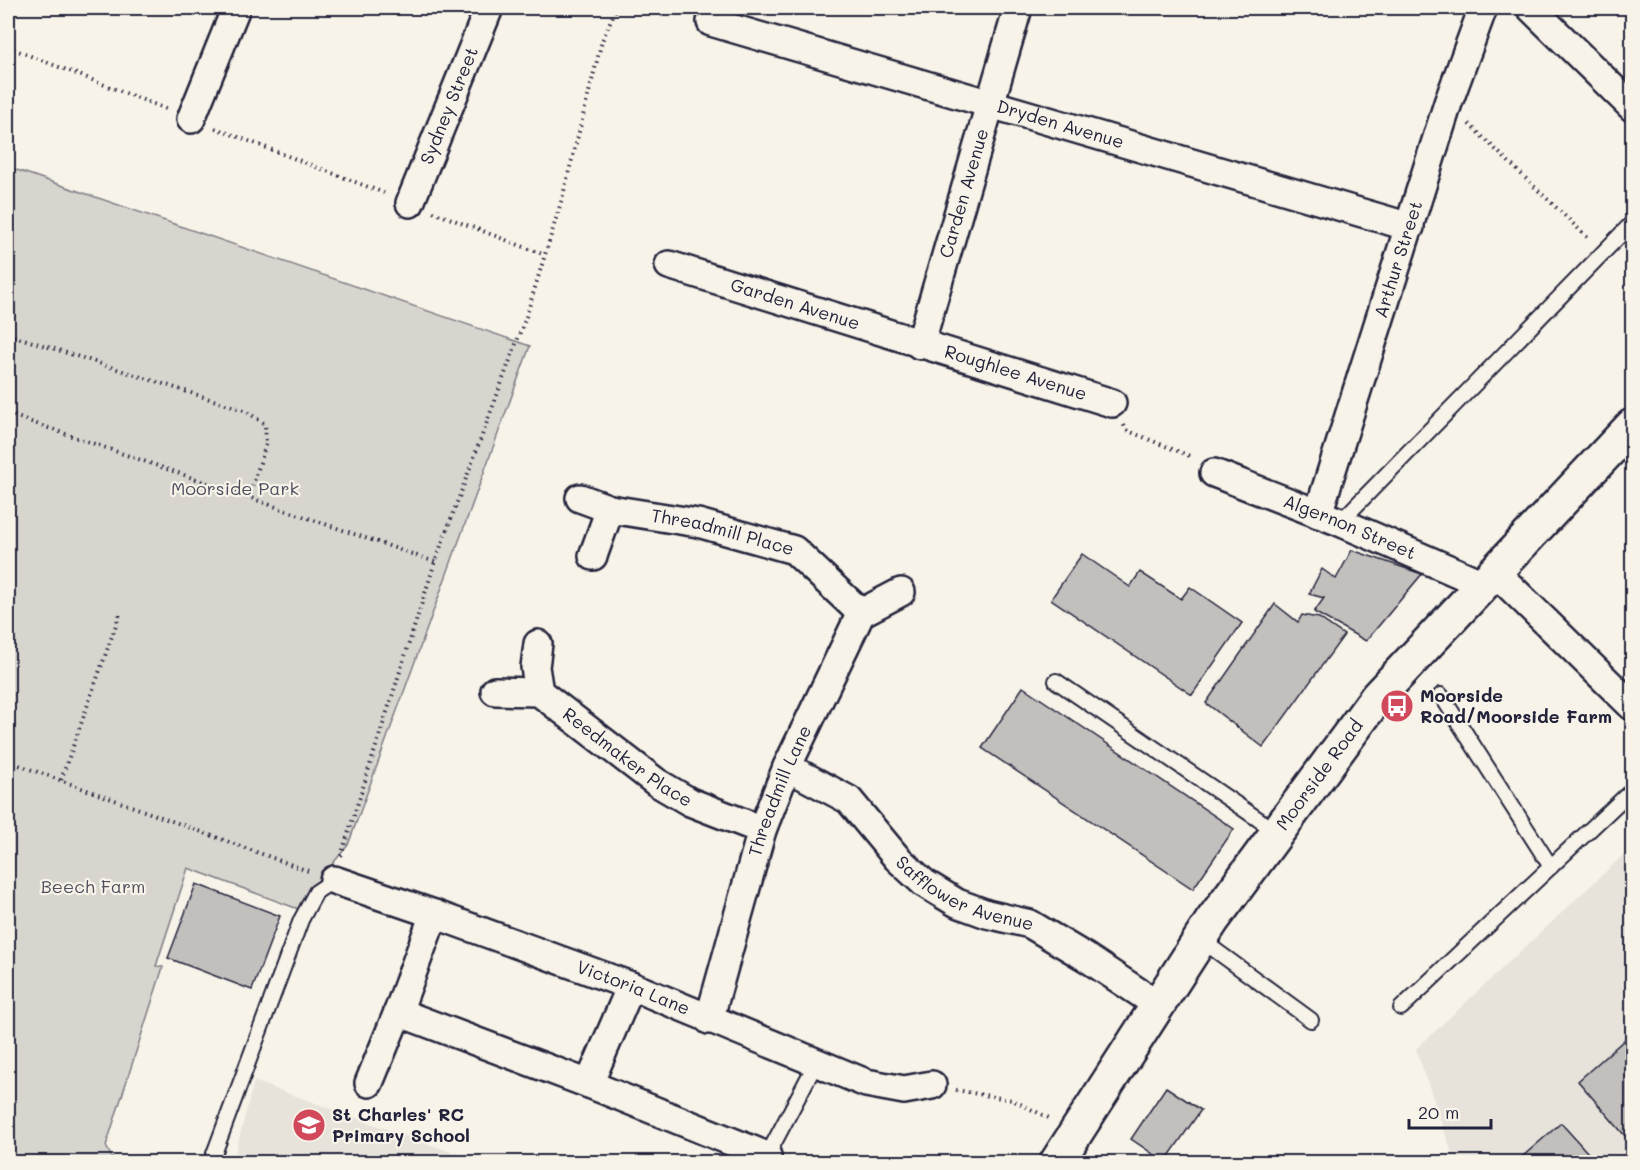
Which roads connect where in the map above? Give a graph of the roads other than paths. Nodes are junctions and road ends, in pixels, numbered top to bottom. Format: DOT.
graph roads {
  1 [pos="236,8"];
  2 [pos="489,8"];
  3 [pos="1018,8"];
  4 [pos="1483,8"];
  5 [pos="1531,8"];
  6 [pos="711,22"];
  7 [pos="989,104"];
  8 [pos="1632,107"];
  9 [pos="191,119"];
  10 [pos="410,203"];
  11 [pos="1632,223"];
  12 [pos="1410,227"];
  13 [pos="669,265"];
  14 [pos="920,345"];
  15 [pos="1112,403"];
  16 [pos="1632,426"];
  17 [pos="1214,473"];
  18 [pos="580,498"];
  19 [pos="610,509"];
  20 [pos="1329,518"];
  21 [pos="593,556"];
  22 [pos="1489,578"];
  23 [pos="901,592"];
  24 [pos="861,613"];
  25 [pos="538,644"];
  26 [pos="1056,681"];
  27 [pos="495,691"];
  28 [pos="539,692"];
  29 [pos="1441,695"];
  30 [pos="1632,706"];
  31 [pos="787,767"];
  32 [pos="1632,790"];
  33 [pos="762,830"];
  34 [pos="1277,832"];
  35 [pos="1551,867"];
  36 [pos="334,880"];
  37 [pos="434,914"];
  38 [pos="1200,939"];
  39 [pos="631,986"];
  40 [pos="1158,1005"];
  41 [pos="1401,1008"];
  42 [pos="398,1012"];
  43 [pos="709,1020"];
  44 [pos="1311,1020"];
  45 [pos="816,1063"];
  46 [pos="369,1083"];
  47 [pos="589,1084"];
  48 [pos="932,1085"];
  49 [pos="767,1156"];
  50 [pos="211,1162"];
  51 [pos="1057,1162"];
  1 -- 9 [label="street"];
  2 -- 10 [label="street, Sydney Street"];
  3 -- 7 [label="street, Carden Avenue"];
  4 -- 12 [label="street, Arthur Street"];
  5 -- 8 [label="street"];
  6 -- 7 [label="street, Dryden Avenue"];
  7 -- 12 [label="street, Dryden Avenue"];
  7 -- 14 [label="street, Carden Avenue"];
  11 -- 20 [label="lane"];
  12 -- 20 [label="street, Arthur Street"];
  13 -- 14 [label="street, Garden Avenue"];
  14 -- 15 [label="street, Roughlee Avenue"];
  16 -- 22 [label="street, Moorside Road"];
  17 -- 20 [label="street, Algernon Street"];
  18 -- 19 [label="street, Threadmill Place"];
  19 -- 21 [label="street"];
  19 -- 24 [label="street, Threadmill Place"];
  20 -- 22 [label="street, Algernon Street"];
  22 -- 30 [label="street"];
  22 -- 34 [label="street, Moorside Road"];
  23 -- 24 [label="street"];
  24 -- 31 [label="street, Threadmill Lane"];
  25 -- 28 [label="street"];
  26 -- 34 [label="lane"];
  27 -- 28 [label="street"];
  28 -- 33 [label="street, Reedmaker Place"];
  29 -- 35 [label="lane"];
  31 -- 33 [label="street, Threadmill Lane"];
  31 -- 40 [label="street, Safflower Avenue"];
  32 -- 35 [label="lane"];
  33 -- 43 [label="street, Threadmill Lane"];
  34 -- 38 [label="street, Moorside Road"];
  35 -- 41 [label="lane"];
  36 -- 37 [label="street, Victoria Lane"];
  36 -- 50 [label="lane"];
  37 -- 39 [label="street, Victoria Lane"];
  37 -- 42 [label="street"];
  38 -- 40 [label="street, Moorside Road"];
  38 -- 44 [label="lane"];
  39 -- 43 [label="street, Victoria Lane"];
  39 -- 47 [label="street"];
  40 -- 51 [label="street, Moorside Road"];
  42 -- 46 [label="street"];
  42 -- 47 [label="street"];
  43 -- 45 [label="street, Victoria Lane"];
  45 -- 48 [label="street, Victoria Lane"];
  45 -- 49 [label="lane"];
  47 -- 49 [label="street"];
}
